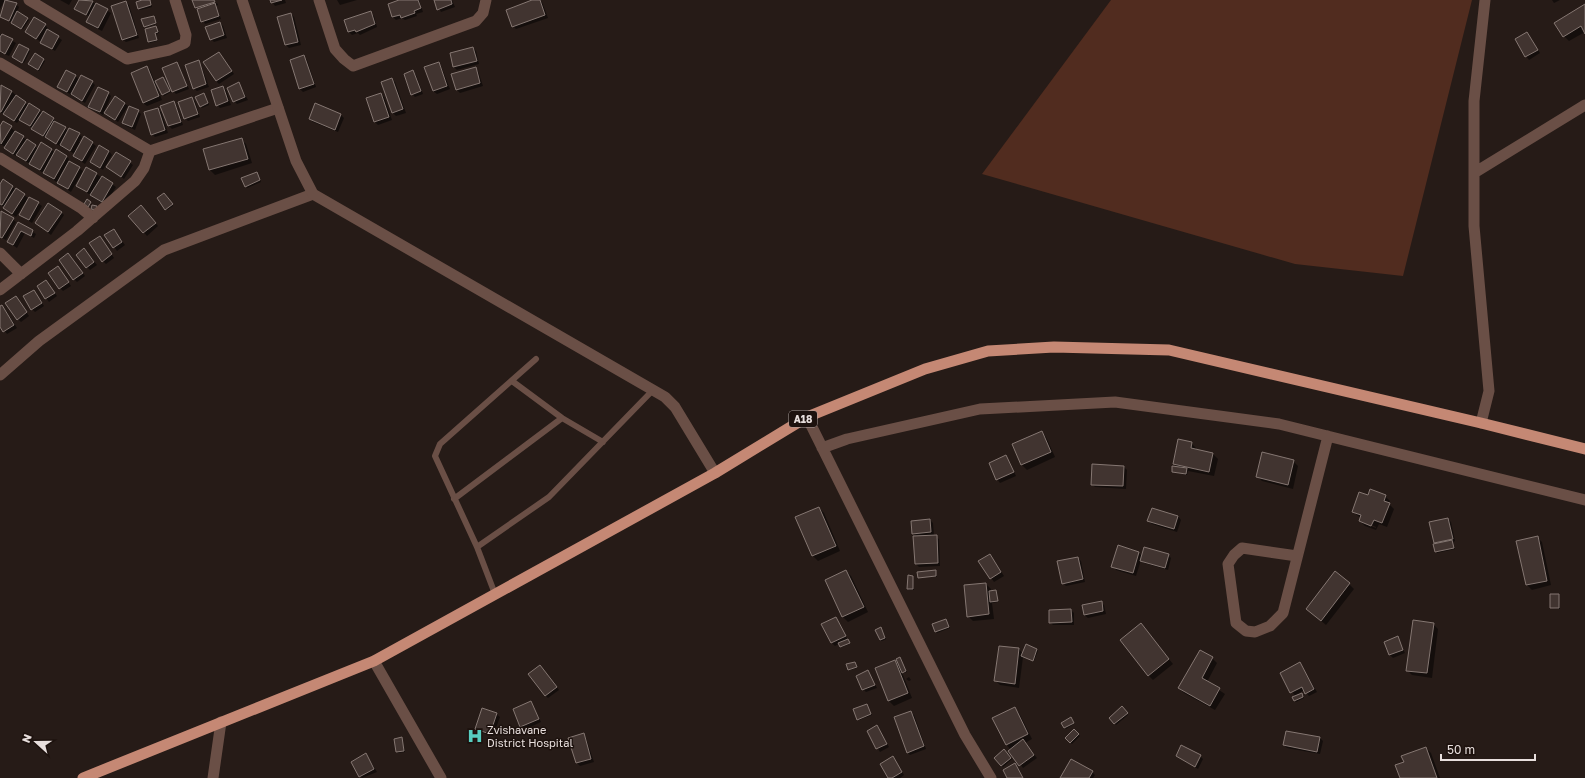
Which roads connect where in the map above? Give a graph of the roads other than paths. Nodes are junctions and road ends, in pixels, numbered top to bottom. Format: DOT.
graph roads {
  1 [pos="29,0"];
  2 [pos="175,0"];
  3 [pos="242,0"];
  4 [pos="319,0"];
  5 [pos="486,0"];
  6 [pos="1486,0"];
  7 [pos="0,63"];
  8 [pos="1585,105"];
  9 [pos="278,108"];
  10 [pos="150,151"];
  11 [pos="0,158"];
  12 [pos="1474,173"];
  13 [pos="313,194"];
  14 [pos="92,218"];
  15 [pos="0,253"];
  16 [pos="21,274"];
  17 [pos="0,290"];
  18 [pos="536,359"];
  19 [pos="0,375"];
  20 [pos="512,381"];
  21 [pos="653,390"];
  22 [pos="807,417"];
  23 [pos="562,418"];
  24 [pos="1481,423"];
  25 [pos="1328,436"];
  26 [pos="603,442"];
  27 [pos="822,448"];
  28 [pos="1585,449"];
  29 [pos="714,473"];
  30 [pos="454,499"];
  31 [pos="1585,500"];
  32 [pos="477,547"];
  33 [pos="1297,556"];
  34 [pos="495,594"];
  35 [pos="374,661"];
  36 [pos="221,722"];
  37 [pos="83,778"];
  38 [pos="213,778"];
  39 [pos="441,778"];
  40 [pos="991,778"];
  1 -- 2 [label="street"];
  3 -- 9 [label="street"];
  4 -- 5 [label="street"];
  6 -- 12 [label="street"];
  7 -- 10 [label="street"];
  8 -- 12 [label="street"];
  9 -- 10 [label="street"];
  9 -- 13 [label="street"];
  10 -- 14 [label="street"];
  11 -- 14 [label="street"];
  12 -- 24 [label="street"];
  13 -- 19 [label="street"];
  13 -- 21 [label="street"];
  14 -- 16 [label="street"];
  15 -- 16 [label="street"];
  16 -- 17 [label="street"];
  18 -- 20 [label="lane"];
  20 -- 23 [label="lane"];
  20 -- 30 [label="lane"];
  21 -- 26 [label="lane"];
  21 -- 29 [label="street"];
  22 -- 24 [label="highway, A18"];
  22 -- 27 [label="street"];
  22 -- 29 [label="highway, A18"];
  23 -- 26 [label="lane"];
  23 -- 30 [label="lane"];
  24 -- 28 [label="highway, A18"];
  25 -- 27 [label="street"];
  25 -- 31 [label="street"];
  25 -- 33 [label="street"];
  26 -- 32 [label="lane"];
  27 -- 40 [label="street"];
  29 -- 34 [label="highway, A18"];
  30 -- 32 [label="lane"];
  32 -- 34 [label="lane"];
  33 -- 33 [label="street"];
  34 -- 35 [label="highway, A18"];
  35 -- 36 [label="highway, A18"];
  35 -- 39 [label="street"];
  36 -- 37 [label="highway, A18"];
  36 -- 38 [label="street"];
}
